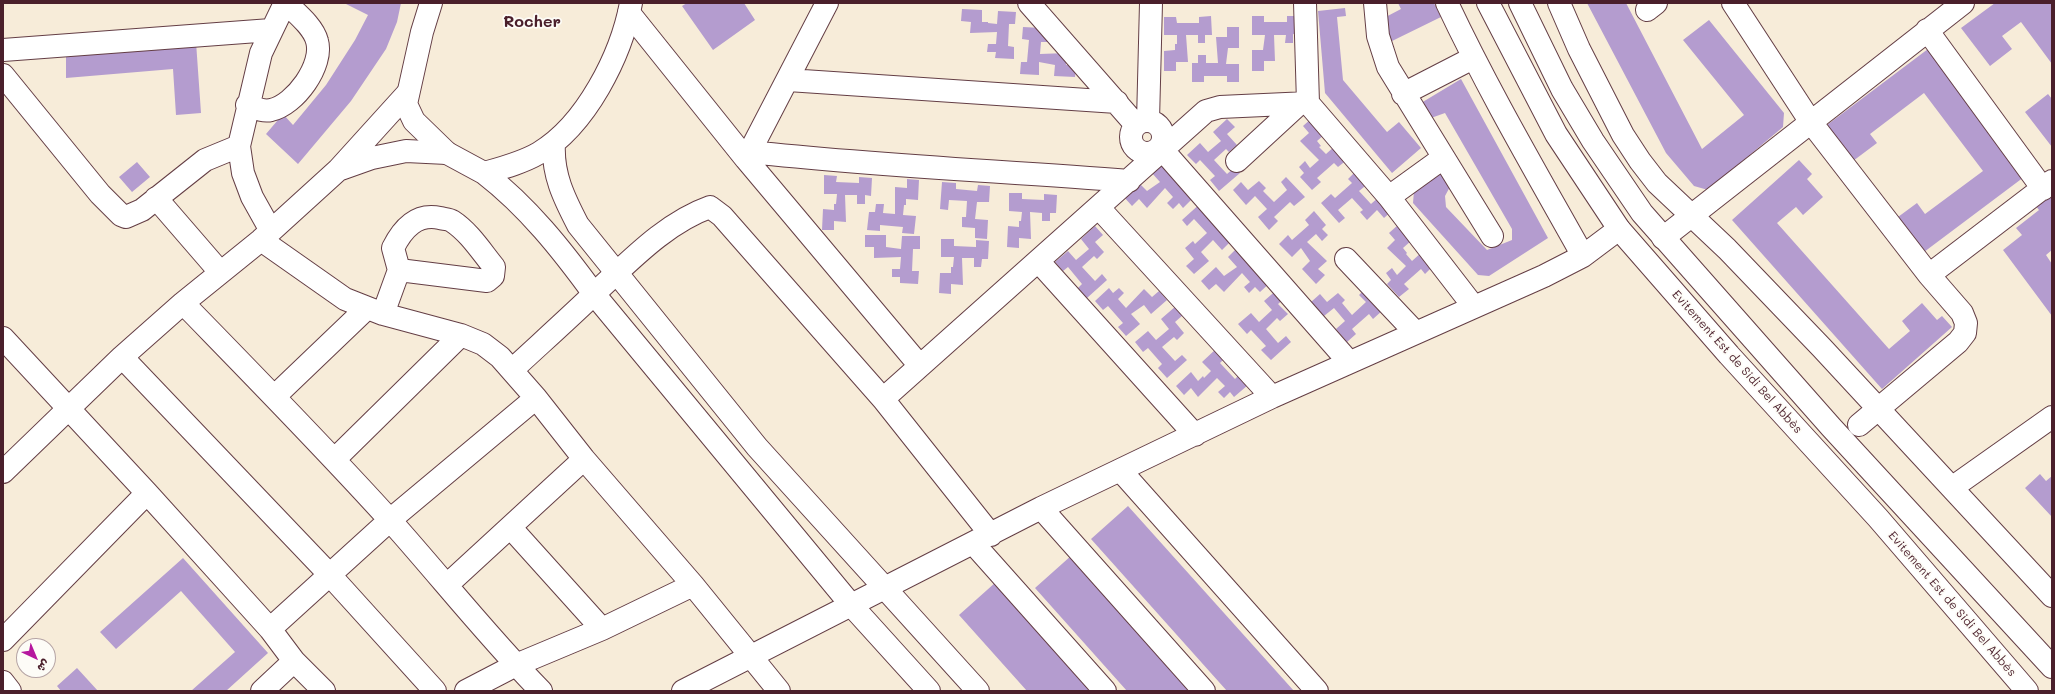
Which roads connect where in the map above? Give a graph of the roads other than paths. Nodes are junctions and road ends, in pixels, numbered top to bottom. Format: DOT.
graph roads {
  1 [pos="285,3"];
  2 [pos="431,3"];
  3 [pos="827,3"];
  4 [pos="1029,3"];
  5 [pos="1151,3"];
  6 [pos="1305,3"];
  7 [pos="1375,3"];
  8 [pos="1447,3"];
  9 [pos="1488,3"];
  10 [pos="1520,3"];
  11 [pos="1559,3"];
  12 [pos="1963,3"];
  13 [pos="1737,5"];
  14 [pos="630,8"];
  15 [pos="271,30"];
  16 [pos="1927,30"];
  17 [pos="3,50"];
  18 [pos="1473,58"];
  19 [pos="3,75"];
  20 [pos="788,80"];
  21 [pos="1403,94"];
  22 [pos="406,95"];
  23 [pos="1117,102"];
  24 [pos="1304,103"];
  25 [pos="248,105"];
  26 [pos="1810,121"];
  27 [pos="1142,123"];
  28 [pos="554,143"];
  29 [pos="239,146"];
  30 [pos="1162,148"];
  31 [pos="447,153"];
  32 [pos="749,156"];
  33 [pos="1443,158"];
  34 [pos="1237,161"];
  35 [pos="338,170"];
  36 [pos="484,173"];
  37 [pos="1129,181"];
  38 [pos="2047,185"];
  39 [pos="1389,197"];
  40 [pos="156,198"];
  41 [pos="1099,208"];
  42 [pos="1691,215"];
  43 [pos="1619,229"];
  44 [pos="266,235"];
  45 [pos="1492,236"];
  46 [pos="1663,238"];
  47 [pos="1583,256"];
  48 [pos="1346,259"];
  49 [pos="1039,262"];
  50 [pos="399,270"];
  51 [pos="220,272"];
  52 [pos="617,274"];
  53 [pos="1929,275"];
  54 [pos="594,294"];
  55 [pos="182,303"];
  56 [pos="1474,307"];
  57 [pos="375,311"];
  58 [pos="1415,332"];
  59 [pos="461,335"];
  60 [pos="7,350"];
  61 [pos="122,357"];
  62 [pos="1349,362"];
  63 [pos="920,366"];
  64 [pos="512,370"];
  65 [pos="274,397"];
  66 [pos="1272,397"];
  67 [pos="536,398"];
  68 [pos="883,399"];
  69 [pos="1878,407"];
  70 [pos="69,408"];
  71 [pos="2052,416"];
  72 [pos="1859,424"];
  73 [pos="1831,428"];
  74 [pos="1195,435"];
  75 [pos="1858,456"];
  76 [pos="335,459"];
  77 [pos="584,459"];
  78 [pos="1121,470"];
  79 [pos="3,472"];
  80 [pos="1953,487"];
  81 [pos="147,493"];
  82 [pos="1041,508"];
  83 [pos="390,520"];
  84 [pos="511,528"];
  85 [pos="982,539"];
  86 [pos="329,574"];
  87 [pos="447,585"];
  88 [pos="693,585"];
  89 [pos="883,588"];
  90 [pos="2052,596"];
  91 [pos="852,606"];
  92 [pos="270,629"];
  93 [pos="602,629"];
  94 [pos="3,640"];
  95 [pos="751,658"];
  96 [pos="294,660"];
  97 [pos="516,665"];
  98 [pos="2052,667"];
  99 [pos="3,682"];
  100 [pos="10,691"];
  101 [pos="262,691"];
  102 [pos="324,691"];
  103 [pos="435,691"];
  104 [pos="466,691"];
  105 [pos="542,691"];
  106 [pos="683,691"];
  107 [pos="779,691"];
  108 [pos="929,691"];
  109 [pos="978,691"];
  110 [pos="1105,691"];
  111 [pos="1204,691"];
  112 [pos="1317,691"];
  113 [pos="2027,691"];
  1 -- 15 [label="main road"];
  1 -- 25 [label="main road"];
  2 -- 22 [label="main road"];
  3 -- 20 [label="main road"];
  4 -- 23 [label="main road"];
  5 -- 27 [label="main road"];
  6 -- 24 [label="main road"];
  7 -- 21 [label="main road"];
  8 -- 18 [label="main road"];
  9 -- 43 [label="main road, Evitement Est de Sidi Bel Abbès"];
  10 -- 46 [label="main road"];
  11 -- 42 [label="main road"];
  12 -- 16 [label="main road"];
  13 -- 26 [label="main road"];
  14 -- 28 [label="main road"];
  14 -- 32 [label="main road"];
  15 -- 17 [label="main road"];
  15 -- 25 [label="main road"];
  16 -- 26 [label="main road"];
  16 -- 38 [label="main road"];
  18 -- 21 [label="main road"];
  18 -- 47 [label="main road"];
  19 -- 40 [label="main road"];
  20 -- 23 [label="main road"];
  20 -- 32 [label="main road"];
  21 -- 33 [label="main road"];
  22 -- 31 [label="main road"];
  22 -- 35 [label="main road"];
  23 -- 27 [label="main road"];
  24 -- 30 [label="main road"];
  24 -- 34 [label="main road"];
  24 -- 39 [label="main road"];
  25 -- 29 [label="main road"];
  26 -- 42 [label="main road"];
  26 -- 53 [label="main road"];
  27 -- 30 [label="main road"];
  28 -- 36 [label="main road"];
  28 -- 52 [label="main road"];
  29 -- 40 [label="main road"];
  29 -- 44 [label="main road"];
  30 -- 37 [label="main road"];
  30 -- 62 [label="main road"];
  31 -- 35 [label="main road"];
  31 -- 36 [label="main road"];
  32 -- 37 [label="main road"];
  32 -- 63 [label="main road"];
  33 -- 39 [label="main road"];
  33 -- 45 [label="main road"];
  35 -- 44 [label="main road"];
  36 -- 54 [label="main road"];
  37 -- 41 [label="main road"];
  38 -- 53 [label="main road"];
  39 -- 56 [label="main road"];
  40 -- 51 [label="main road"];
  41 -- 49 [label="main road"];
  41 -- 66 [label="main road"];
  42 -- 46 [label="main road"];
  42 -- 69 [label="main road"];
  43 -- 47 [label="main road"];
  43 -- 113 [label="main road, Evitement Est de Sidi Bel Abbès"];
  44 -- 51 [label="main road"];
  44 -- 57 [label="main road"];
  46 -- 73 [label="main road"];
  47 -- 56 [label="main road"];
  48 -- 58 [label="main road"];
  49 -- 63 [label="main road"];
  49 -- 74 [label="main road"];
  50 -- 57 [label="main road"];
  51 -- 55 [label="main road"];
  52 -- 54 [label="main road"];
  52 -- 68 [label="main road"];
  52 -- 89 [label="main road"];
  53 -- 69 [label="main road"];
  54 -- 64 [label="main road"];
  54 -- 91 [label="main road"];
  55 -- 61 [label="main road"];
  55 -- 65 [label="main road"];
  56 -- 58 [label="main road"];
  57 -- 59 [label="main road"];
  57 -- 65 [label="main road"];
  58 -- 62 [label="main road"];
  59 -- 64 [label="main road"];
  59 -- 76 [label="main road"];
  60 -- 70 [label="main road"];
  61 -- 70 [label="main road"];
  61 -- 86 [label="main road"];
  62 -- 66 [label="main road"];
  63 -- 68 [label="main road"];
  64 -- 67 [label="main road"];
  65 -- 76 [label="main road"];
  66 -- 74 [label="main road"];
  67 -- 77 [label="main road"];
  67 -- 83 [label="main road"];
  68 -- 85 [label="main road"];
  69 -- 72 [label="main road"];
  69 -- 80 [label="main road"];
  70 -- 79 [label="main road"];
  70 -- 81 [label="main road"];
  71 -- 80 [label="main road"];
  72 -- 73 [label="main road"];
  72 -- 75 [label="main road"];
  73 -- 75 [label="main road"];
  74 -- 78 [label="main road"];
  75 -- 98 [label="main road"];
  76 -- 83 [label="main road"];
  77 -- 84 [label="main road"];
  77 -- 88 [label="main road"];
  78 -- 82 [label="main road"];
  78 -- 112 [label="main road"];
  80 -- 90 [label="main road"];
  81 -- 92 [label="main road"];
  81 -- 94 [label="main road"];
  82 -- 85 [label="main road"];
  82 -- 111 [label="main road"];
  83 -- 86 [label="main road"];
  83 -- 87 [label="main road"];
  84 -- 87 [label="main road"];
  84 -- 93 [label="main road"];
  85 -- 89 [label="main road"];
  85 -- 110 [label="main road"];
  86 -- 92 [label="main road"];
  86 -- 103 [label="main road"];
  87 -- 97 [label="main road"];
  88 -- 93 [label="main road"];
  88 -- 95 [label="main road"];
  89 -- 91 [label="main road"];
  89 -- 109 [label="main road"];
  91 -- 95 [label="main road"];
  91 -- 108 [label="main road"];
  92 -- 96 [label="main road"];
  93 -- 97 [label="main road"];
  95 -- 106 [label="main road"];
  95 -- 107 [label="main road"];
  96 -- 101 [label="main road"];
  96 -- 102 [label="main road"];
  97 -- 104 [label="main road"];
  97 -- 105 [label="main road"];
  99 -- 100 [label="main road"];
}
